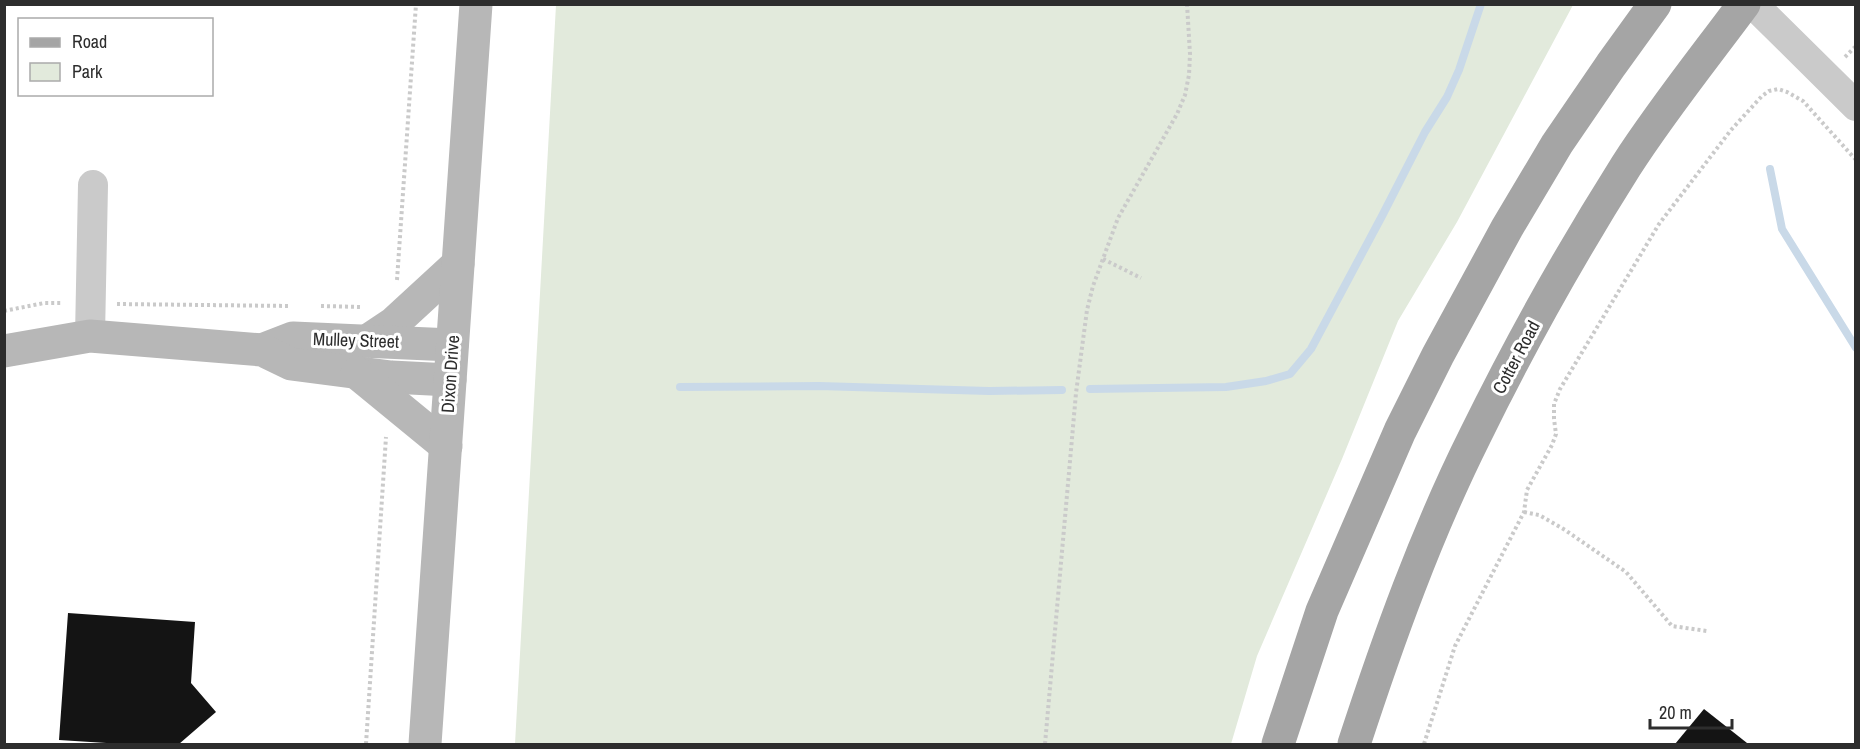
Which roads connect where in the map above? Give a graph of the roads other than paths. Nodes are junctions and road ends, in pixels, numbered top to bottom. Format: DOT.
graph roads {
  1 [pos="476,4"];
  2 [pos="1655,4"];
  3 [pos="1744,4"];
  4 [pos="1753,4"];
  5 [pos="1856,106"];
  6 [pos="93,185"];
  7 [pos="458,264"];
  8 [pos="90,336"];
  9 [pos="368,340"];
  10 [pos="452,345"];
  11 [pos="262,350"];
  12 [pos="4,351"];
  13 [pos="357,373"];
  14 [pos="450,380"];
  15 [pos="446,446"];
  16 [pos="425,744"];
  17 [pos="1278,744"];
  18 [pos="1354,744"];
  1 -- 7 [label="main road, Dixon Drive"];
  2 -- 17 [label="main road"];
  3 -- 18 [label="main road, Cotter Road"];
  4 -- 5 [label="street"];
  6 -- 8 [label="street"];
  7 -- 9 [label="main road"];
  7 -- 10 [label="main road, Dixon Drive"];
  8 -- 11 [label="main road, Mulley Street"];
  8 -- 12 [label="main road, Mulley Street"];
  9 -- 10 [label="main road, Mulley Street"];
  9 -- 11 [label="main road, Mulley Street"];
  10 -- 14 [label="main road, Dixon Drive"];
  11 -- 13 [label="main road, Mulley Street"];
  13 -- 14 [label="main road, Mulley Street"];
  13 -- 15 [label="main road"];
  14 -- 15 [label="main road, Dixon Drive"];
  15 -- 16 [label="main road, Dixon Drive"];
}
